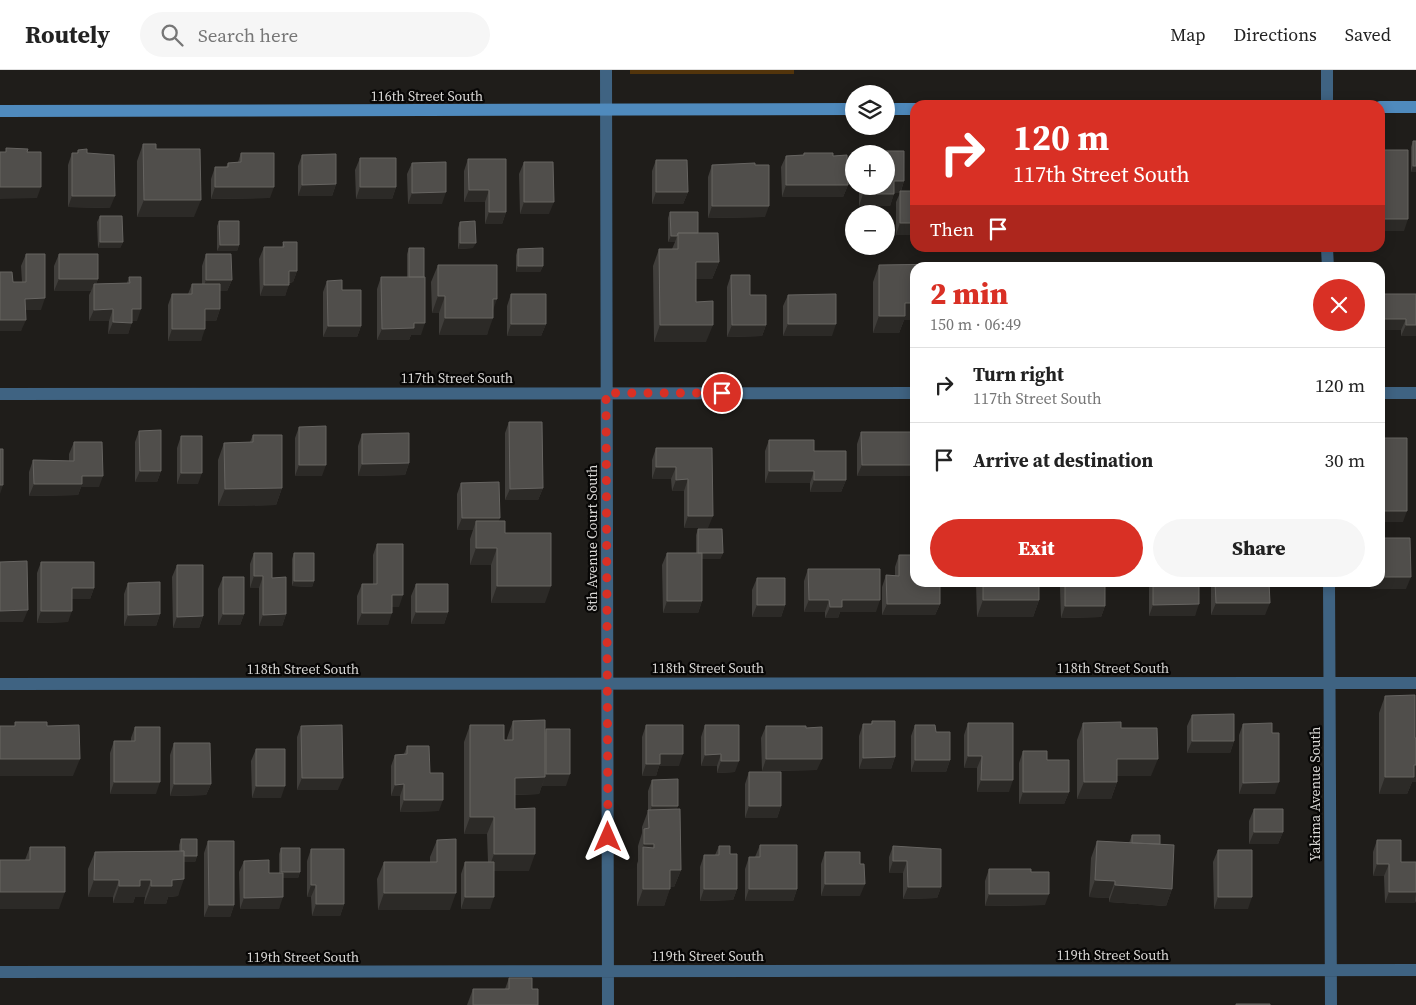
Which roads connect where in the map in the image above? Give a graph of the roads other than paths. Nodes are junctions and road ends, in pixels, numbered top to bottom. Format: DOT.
graph roads {
  1 [pos="606,70"];
  2 [pos="1327,70"];
  3 [pos="1327,100"];
  4 [pos="1385,107"];
  5 [pos="1416,107"];
  6 [pos="845,109"];
  7 [pos="895,109"];
  8 [pos="910,109"];
  9 [pos="606,110"];
  10 [pos="0,111"];
  11 [pos="606,393"];
  12 [pos="910,393"];
  13 [pos="1385,393"];
  14 [pos="1416,393"];
  15 [pos="0,394"];
  16 [pos="1329,587"];
  17 [pos="1330,683"];
  18 [pos="1416,683"];
  19 [pos="0,684"];
  20 [pos="608,684"];
  21 [pos="1331,970"];
  22 [pos="1416,970"];
  23 [pos="608,971"];
  24 [pos="0,972"];
  25 [pos="608,1005"];
  26 [pos="1331,1005"];
  1 -- 9 [label="street, 8th Avenue Court South"];
  2 -- 3 [label="street"];
  4 -- 5 [label="street"];
  6 -- 9 [label="street, 116th Street South"];
  7 -- 8 [label="street"];
  9 -- 10 [label="street, 116th Street South"];
  9 -- 11 [label="street, 8th Avenue Court South"];
  11 -- 12 [label="street, 117th Street South"];
  11 -- 15 [label="street, 117th Street South"];
  11 -- 20 [label="street, 8th Avenue Court South"];
  13 -- 14 [label="street"];
  16 -- 17 [label="street, Yakima Avenue South"];
  17 -- 18 [label="street, 118th Street South"];
  17 -- 20 [label="street, 118th Street South"];
  17 -- 21 [label="street, Yakima Avenue South"];
  19 -- 20 [label="street, 118th Street South"];
  20 -- 23 [label="street, 8th Avenue Court South"];
  21 -- 22 [label="street, 119th Street South"];
  21 -- 23 [label="street, 119th Street South"];
  21 -- 26 [label="street, Yakima Avenue South"];
  23 -- 24 [label="street, 119th Street South"];
  23 -- 25 [label="street, 8th Avenue Court South"];
}
